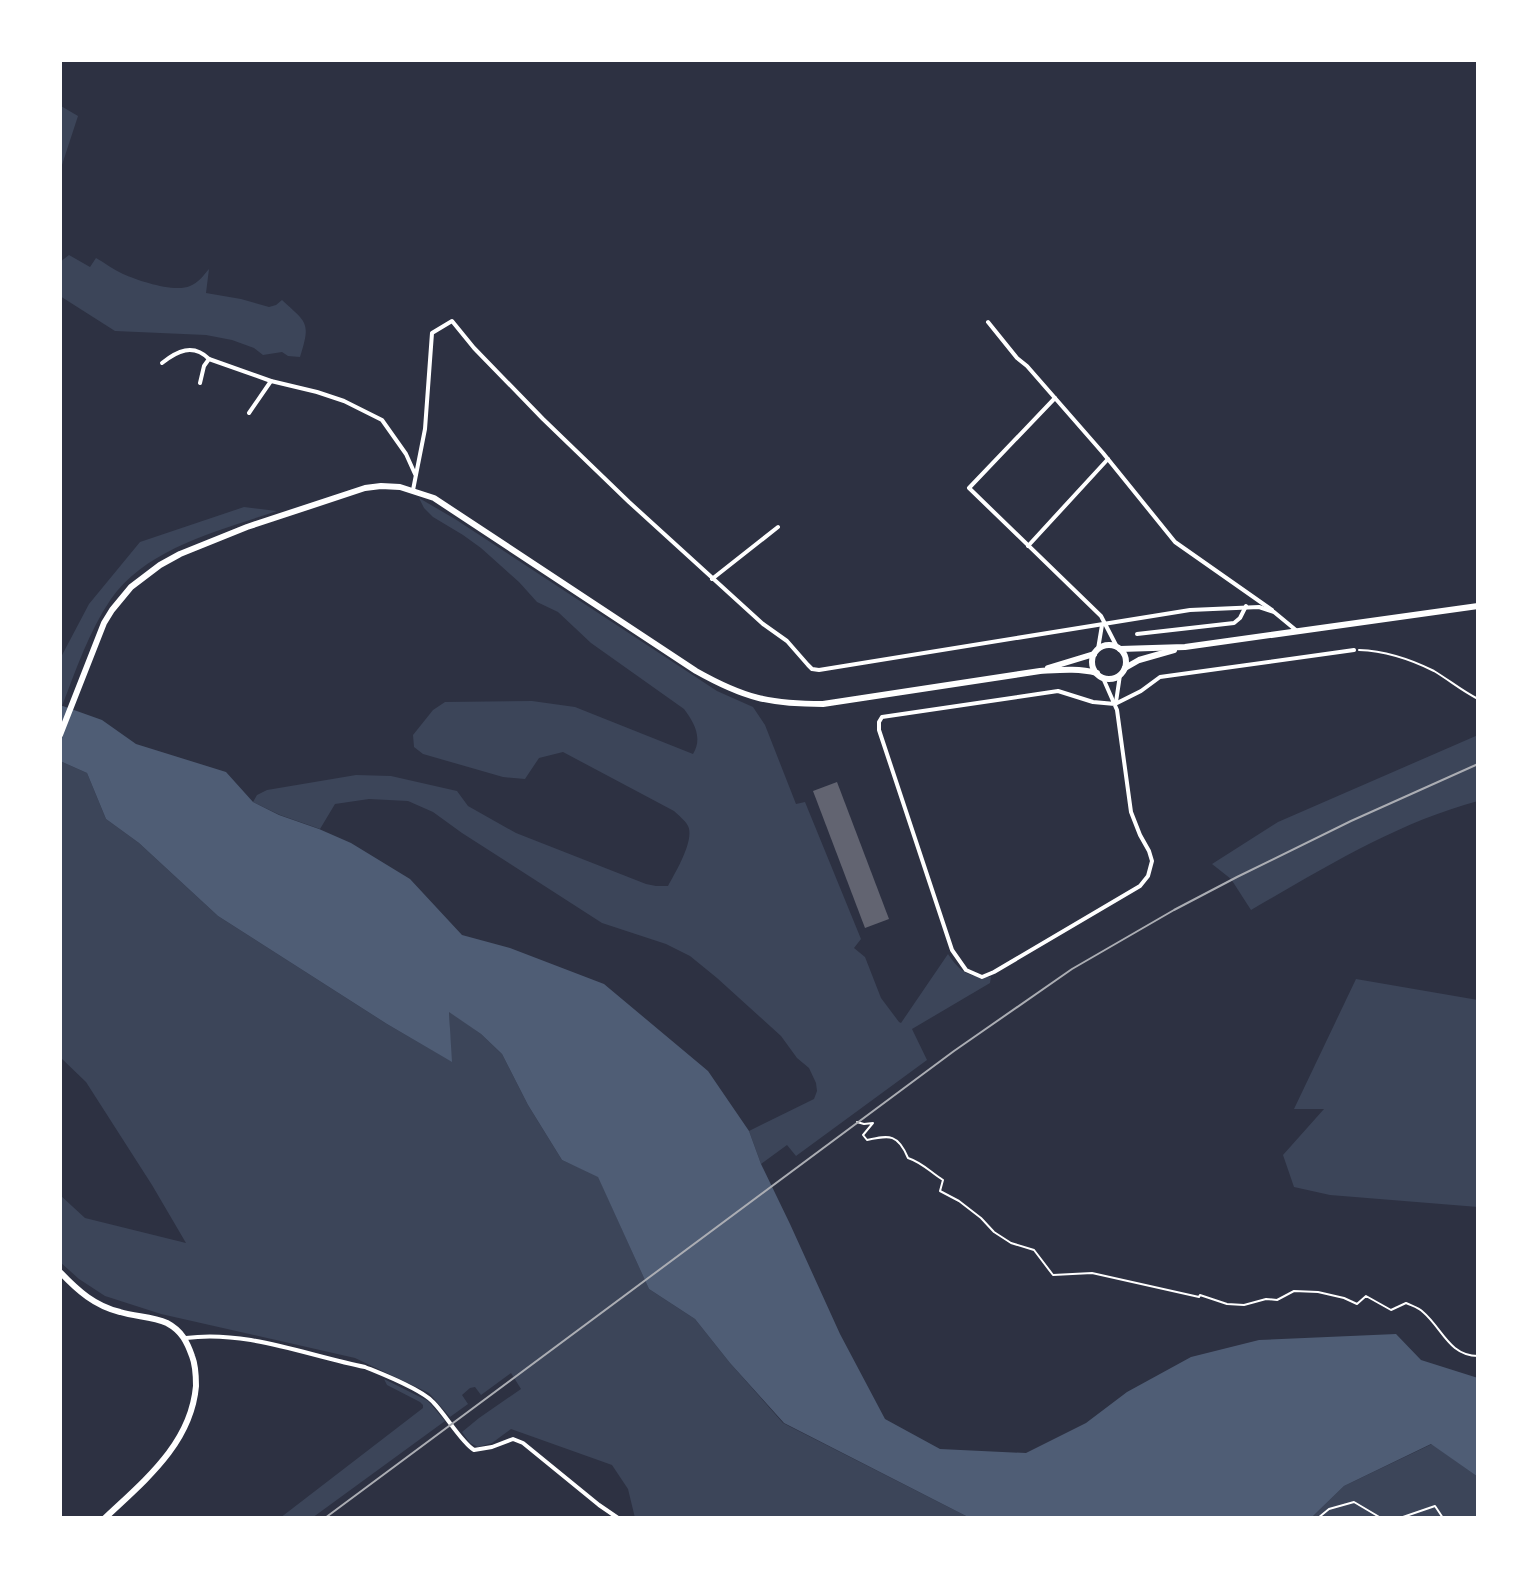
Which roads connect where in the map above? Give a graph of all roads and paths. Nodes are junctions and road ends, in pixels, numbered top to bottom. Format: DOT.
graph roads {
  1 [pos="988,322"];
  2 [pos="209,359"];
  3 [pos="162,363"];
  4 [pos="271,381"];
  5 [pos="200,383"];
  6 [pos="1055,398"];
  7 [pos="249,413"];
  8 [pos="1108,459"];
  9 [pos="416,476"];
  10 [pos="413,490"];
  11 [pos="778,527"];
  12 [pos="1028,546"];
  13 [pos="712,579"];
  14 [pos="1246,606"];
  15 [pos="1478,606"];
  16 [pos="1274,612"];
  17 [pos="1103,623"];
  18 [pos="1297,631"];
  19 [pos="1137,634"];
  20 [pos="1185,647"];
  21 [pos="1119,648"];
  22 [pos="1354,650"];
  23 [pos="1096,651"];
  24 [pos="1125,668"];
  25 [pos="1040,671"];
  26 [pos="1120,675"];
  27 [pos="1100,676"];
  28 [pos="1478,699"];
  29 [pos="1115,704"];
  30 [pos="60,735"];
  31 [pos="857,1122"];
  32 [pos="60,1272"];
  33 [pos="186,1338"];
  34 [pos="1478,1356"];
  35 [pos="105,1518"];
  36 [pos="618,1518"];
  37 [pos="1318,1518"];
  38 [pos="1381,1518"];
  39 [pos="1400,1518"];
  40 [pos="1443,1518"];
  1 -- 6 [label="street"];
  2 -- 3 [label="street"];
  2 -- 4 [label="street"];
  2 -- 5 [label="street"];
  4 -- 7 [label="street"];
  4 -- 9 [label="street"];
  6 -- 8 [label="street"];
  6 -- 12 [label="street"];
  8 -- 12 [label="street"];
  8 -- 16 [label="street"];
  9 -- 10 [label="street"];
  9 -- 13 [label="street"];
  10 -- 25 [label="main road"];
  10 -- 30 [label="main road"];
  11 -- 13 [label="street"];
  12 -- 17 [label="street"];
  13 -- 17 [label="street"];
  14 -- 16 [label="street"];
  14 -- 17 [label="street"];
  14 -- 19 [label="street"];
  15 -- 18 [label="main road"];
  16 -- 18 [label="street"];
  17 -- 21 [label="street"];
  17 -- 23 [label="street"];
  18 -- 20 [label="main road"];
  20 -- 21 [label="main road"];
  20 -- 24 [label="main road"];
  21 -- 23 [label="main road"];
  21 -- 24 [label="main road"];
  22 -- 28 [label="path"];
  22 -- 29 [label="street"];
  23 -- 25 [label="main road"];
  23 -- 27 [label="main road"];
  24 -- 26 [label="main road"];
  25 -- 27 [label="main road"];
  26 -- 27 [label="main road"];
  26 -- 29 [label="street"];
  27 -- 29 [label="street"];
  29 -- 29 [label="street"];
  31 -- 34 [label="path"];
  32 -- 33 [label="main road"];
  33 -- 35 [label="main road"];
  33 -- 36 [label="street"];
  37 -- 38 [label="path"];
  39 -- 40 [label="path"];
}
